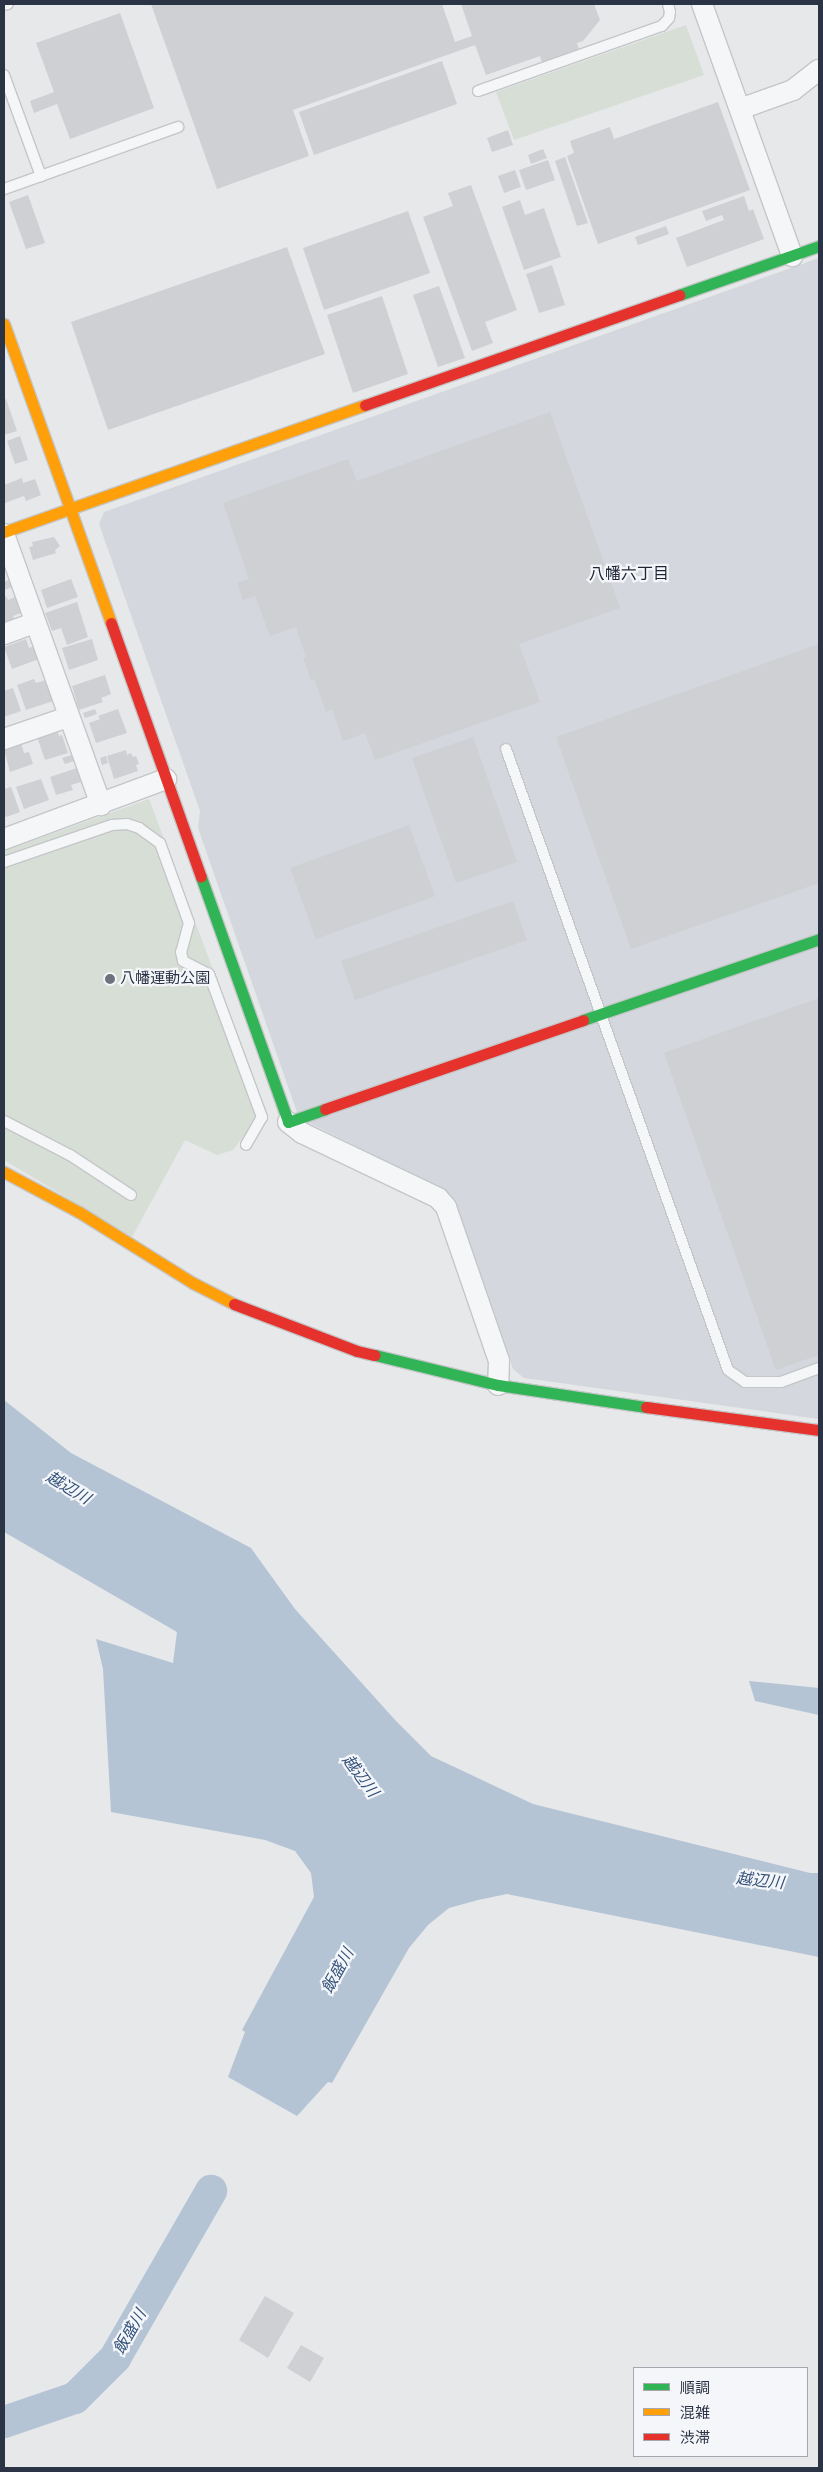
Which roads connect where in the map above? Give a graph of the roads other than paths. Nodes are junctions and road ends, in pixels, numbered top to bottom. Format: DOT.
graph roads {
  1 [pos="8,4"];
  2 [pos="668,4"];
  3 [pos="702,4"];
  4 [pos="4,5"];
  5 [pos="819,70"];
  6 [pos="4,75"];
  7 [pos="478,91"];
  8 [pos="740,109"];
  9 [pos="178,127"];
  10 [pos="41,176"];
  11 [pos="4,189"];
  12 [pos="819,246"];
  13 [pos="792,256"];
  14 [pos="4,324"];
  15 [pos="71,510"];
  16 [pos="4,533"];
  17 [pos="35,622"];
  18 [pos="4,634"];
  19 [pos="68,716"];
  20 [pos="4,739"];
  21 [pos="506,749"];
  22 [pos="166,779"];
  23 [pos="101,805"];
  24 [pos="4,839"];
  25 [pos="4,862"];
  26 [pos="819,939"];
  27 [pos="601,1015"];
  28 [pos="276,1115"];
  29 [pos="4,1120"];
  30 [pos="246,1145"];
  31 [pos="4,1172"];
  32 [pos="131,1195"];
  33 [pos="819,1368"];
  34 [pos="498,1385"];
  35 [pos="819,1430"];
  1 -- 4 [label="lane"];
  2 -- 7 [label="lane"];
  3 -- 8 [label="street"];
  5 -- 8 [label="street"];
  6 -- 10 [label="lane"];
  8 -- 13 [label="street"];
  9 -- 10 [label="lane"];
  10 -- 11 [label="lane"];
  12 -- 13 [label="street"];
  13 -- 15 [label="street"];
  14 -- 15 [label="street"];
  15 -- 16 [label="street"];
  15 -- 22 [label="street"];
  16 -- 17 [label="street"];
  17 -- 18 [label="street"];
  17 -- 19 [label="street"];
  19 -- 20 [label="street"];
  19 -- 23 [label="street"];
  21 -- 27 [label="lane"];
  22 -- 23 [label="street"];
  22 -- 28 [label="street"];
  23 -- 24 [label="street"];
  25 -- 28 [label="lane"];
  26 -- 27 [label="street"];
  27 -- 28 [label="street"];
  27 -- 33 [label="lane"];
  28 -- 30 [label="lane"];
  28 -- 34 [label="street"];
  29 -- 32 [label="lane"];
  31 -- 34 [label="street"];
  34 -- 35 [label="street"];
}
